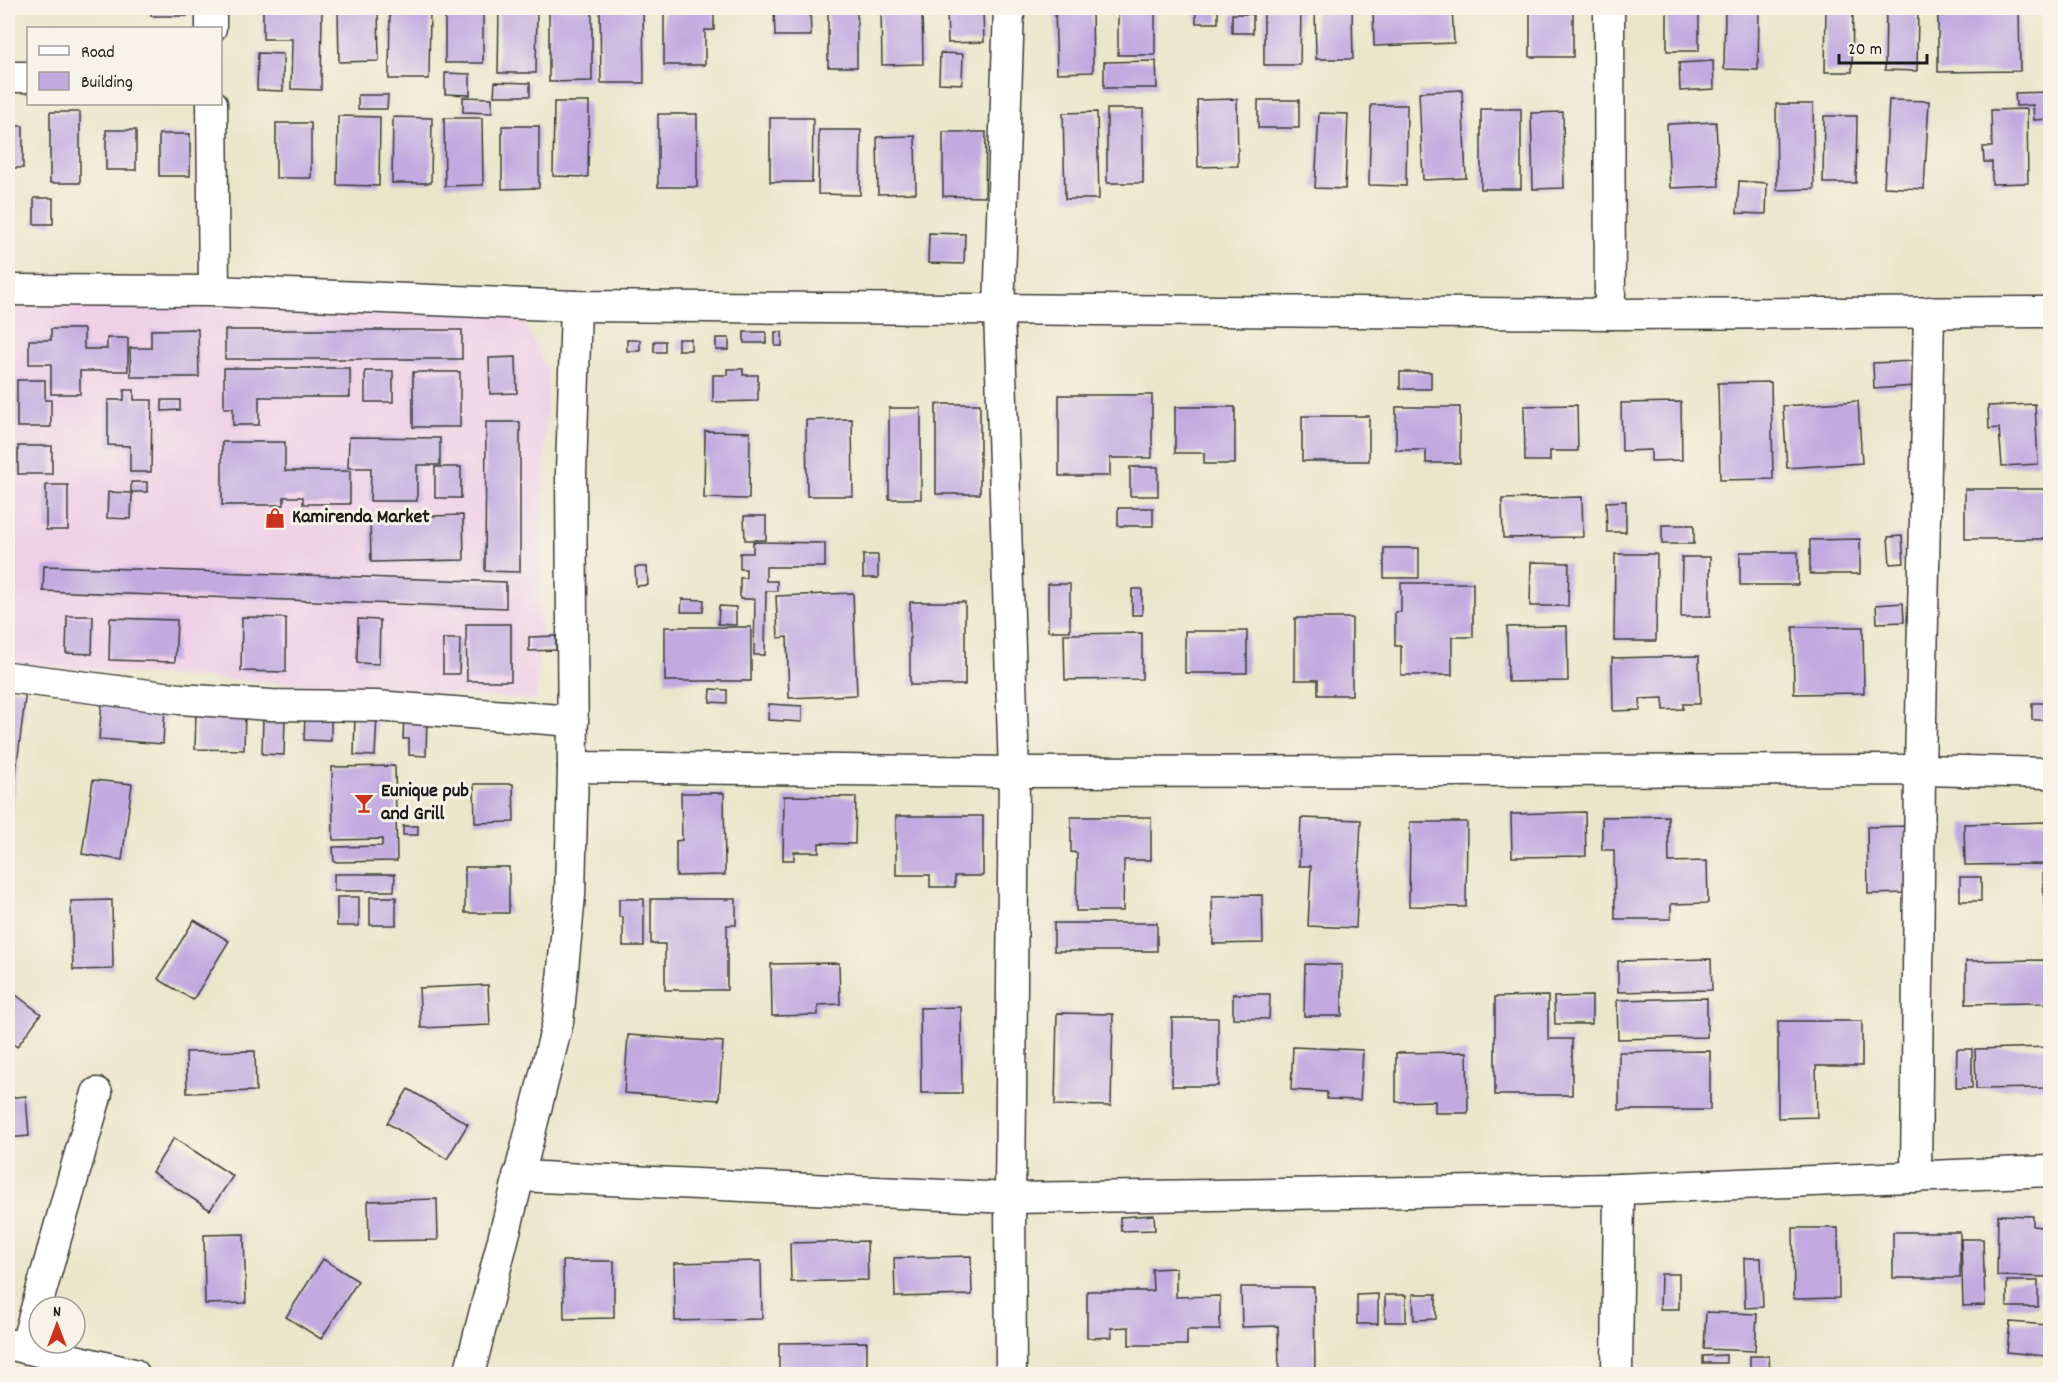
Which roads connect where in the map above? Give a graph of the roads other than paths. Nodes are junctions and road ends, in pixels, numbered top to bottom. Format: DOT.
graph roads {
  1 [pos="211,8"];
  2 [pos="1009,8"];
  3 [pos="1609,8"];
  4 [pos="211,27"];
  5 [pos="8,77"];
  6 [pos="27,77"];
  7 [pos="212,105"];
  8 [pos="8,290"];
  9 [pos="214,291"];
  10 [pos="576,306"];
  11 [pos="999,310"];
  12 [pos="1929,312"];
  13 [pos="2050,312"];
  14 [pos="1610,314"];
  15 [pos="8,677"];
  16 [pos="573,721"];
  17 [pos="573,767"];
  18 [pos="1920,770"];
  19 [pos="1014,772"];
  20 [pos="2050,772"];
  21 [pos="97,1094"];
  22 [pos="2050,1170"];
  23 [pos="518,1176"];
  24 [pos="1916,1177"];
  25 [pos="1619,1189"];
  26 [pos="1010,1198"];
  27 [pos="16,1346"];
  28 [pos="134,1374"];
  29 [pos="469,1374"];
  30 [pos="1011,1374"];
  31 [pos="1617,1374"];
  1 -- 4 [label="street"];
  2 -- 11 [label="street"];
  3 -- 14 [label="street"];
  5 -- 6 [label="street"];
  7 -- 9 [label="street"];
  8 -- 9 [label="street"];
  9 -- 10 [label="street"];
  10 -- 11 [label="street"];
  10 -- 16 [label="street"];
  11 -- 14 [label="street"];
  11 -- 19 [label="street"];
  12 -- 13 [label="street"];
  12 -- 14 [label="street"];
  12 -- 18 [label="street"];
  15 -- 16 [label="street"];
  16 -- 17 [label="street"];
  17 -- 19 [label="street"];
  17 -- 23 [label="street"];
  18 -- 19 [label="street"];
  18 -- 20 [label="street"];
  18 -- 24 [label="street"];
  19 -- 26 [label="street"];
  21 -- 27 [label="street"];
  22 -- 24 [label="street"];
  23 -- 26 [label="street"];
  23 -- 29 [label="street"];
  24 -- 25 [label="street"];
  25 -- 26 [label="street"];
  25 -- 31 [label="street"];
  26 -- 30 [label="street"];
  27 -- 28 [label="street"];
}
